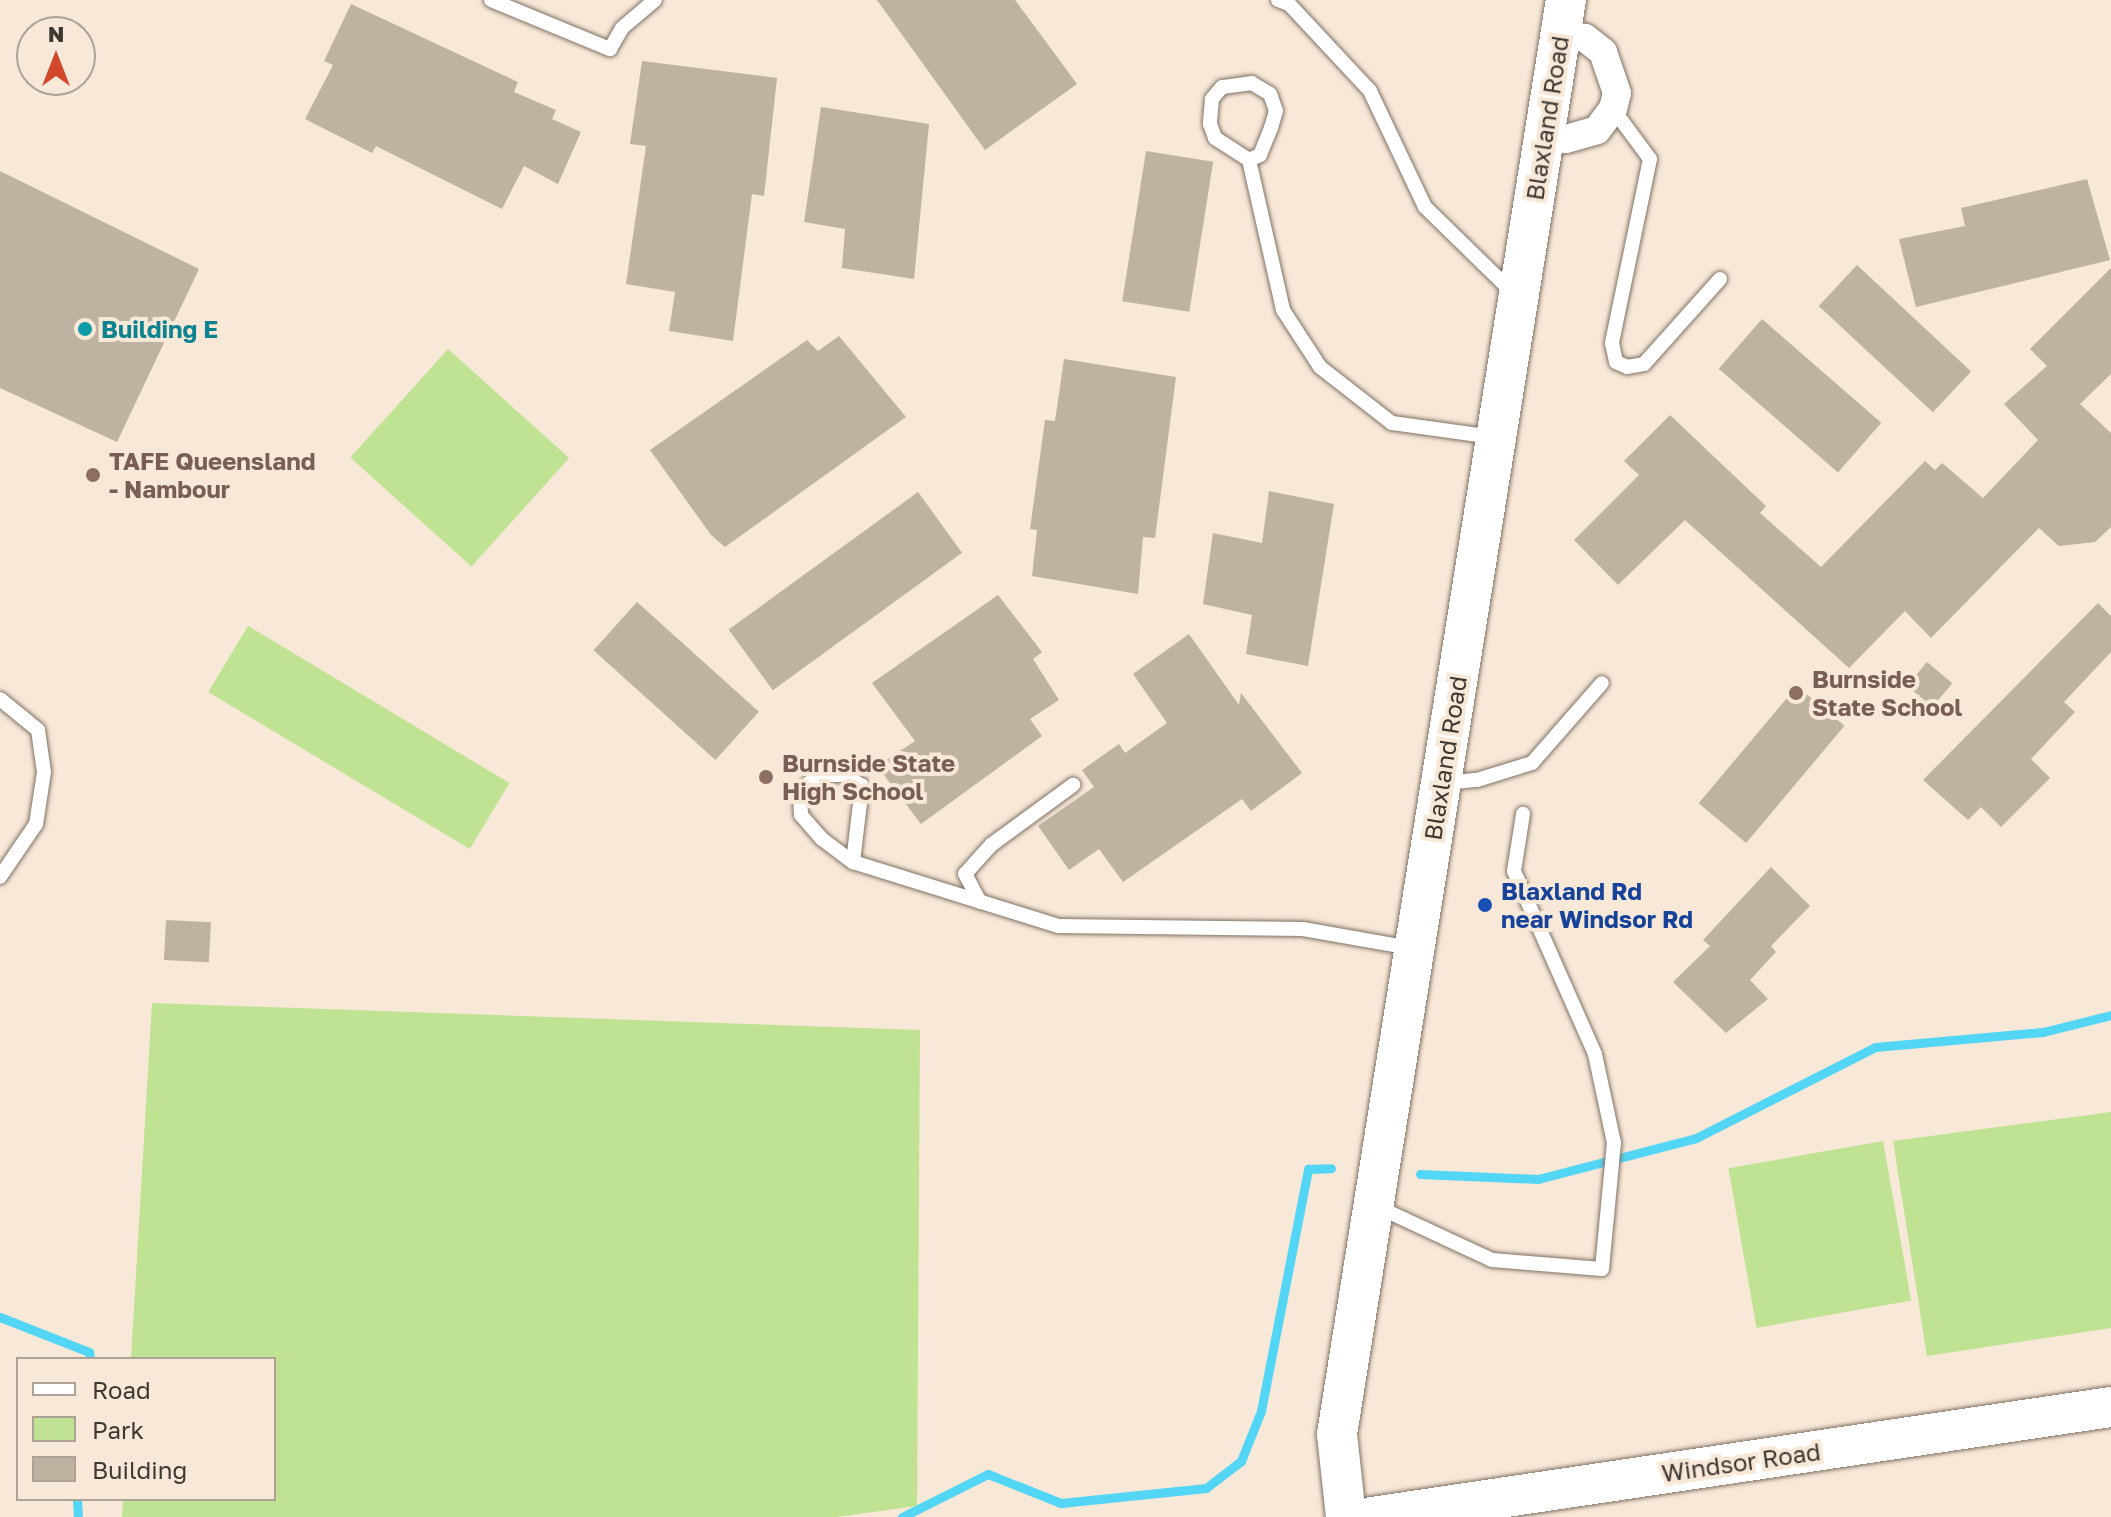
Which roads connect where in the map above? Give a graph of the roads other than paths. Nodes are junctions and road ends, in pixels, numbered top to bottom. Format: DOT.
graph roads {
  1 [pos="491,0"];
  2 [pos="655,0"];
  3 [pos="1278,0"];
  4 [pos="1563,17"];
  5 [pos="1613,109"];
  6 [pos="1543,136"];
  7 [pos="1249,160"];
  8 [pos="1720,279"];
  9 [pos="1518,298"];
  10 [pos="1495,437"];
  11 [pos="1602,683"];
  12 [pos="0,699"];
  13 [pos="1441,783"];
  14 [pos="1073,785"];
  15 [pos="1523,814"];
  16 [pos="853,862"];
  17 [pos="0,877"];
  18 [pos="980,902"];
  19 [pos="1415,949"];
  20 [pos="1375,1205"];
  21 [pos="2111,1407"];
  22 [pos="1346,1517"];
  23 [pos="1372,1517"];
  1 -- 2 [label="lane"];
  3 -- 9 [label="lane"];
  4 -- 5 [label="street"];
  4 -- 6 [label="street, Blaxland Road"];
  5 -- 6 [label="street"];
  5 -- 8 [label="lane"];
  6 -- 9 [label="street, Blaxland Road"];
  7 -- 7 [label="lane"];
  7 -- 10 [label="lane"];
  9 -- 10 [label="street, Blaxland Road"];
  10 -- 13 [label="street, Blaxland Road"];
  11 -- 13 [label="lane"];
  12 -- 17 [label="lane"];
  13 -- 19 [label="street, Blaxland Road"];
  14 -- 18 [label="lane"];
  15 -- 20 [label="lane"];
  16 -- 16 [label="lane"];
  16 -- 18 [label="lane"];
  18 -- 19 [label="lane"];
  19 -- 20 [label="street, Blaxland Road"];
  20 -- 22 [label="street, Blaxland Road"];
  21 -- 23 [label="street, Windsor Road"];
}
